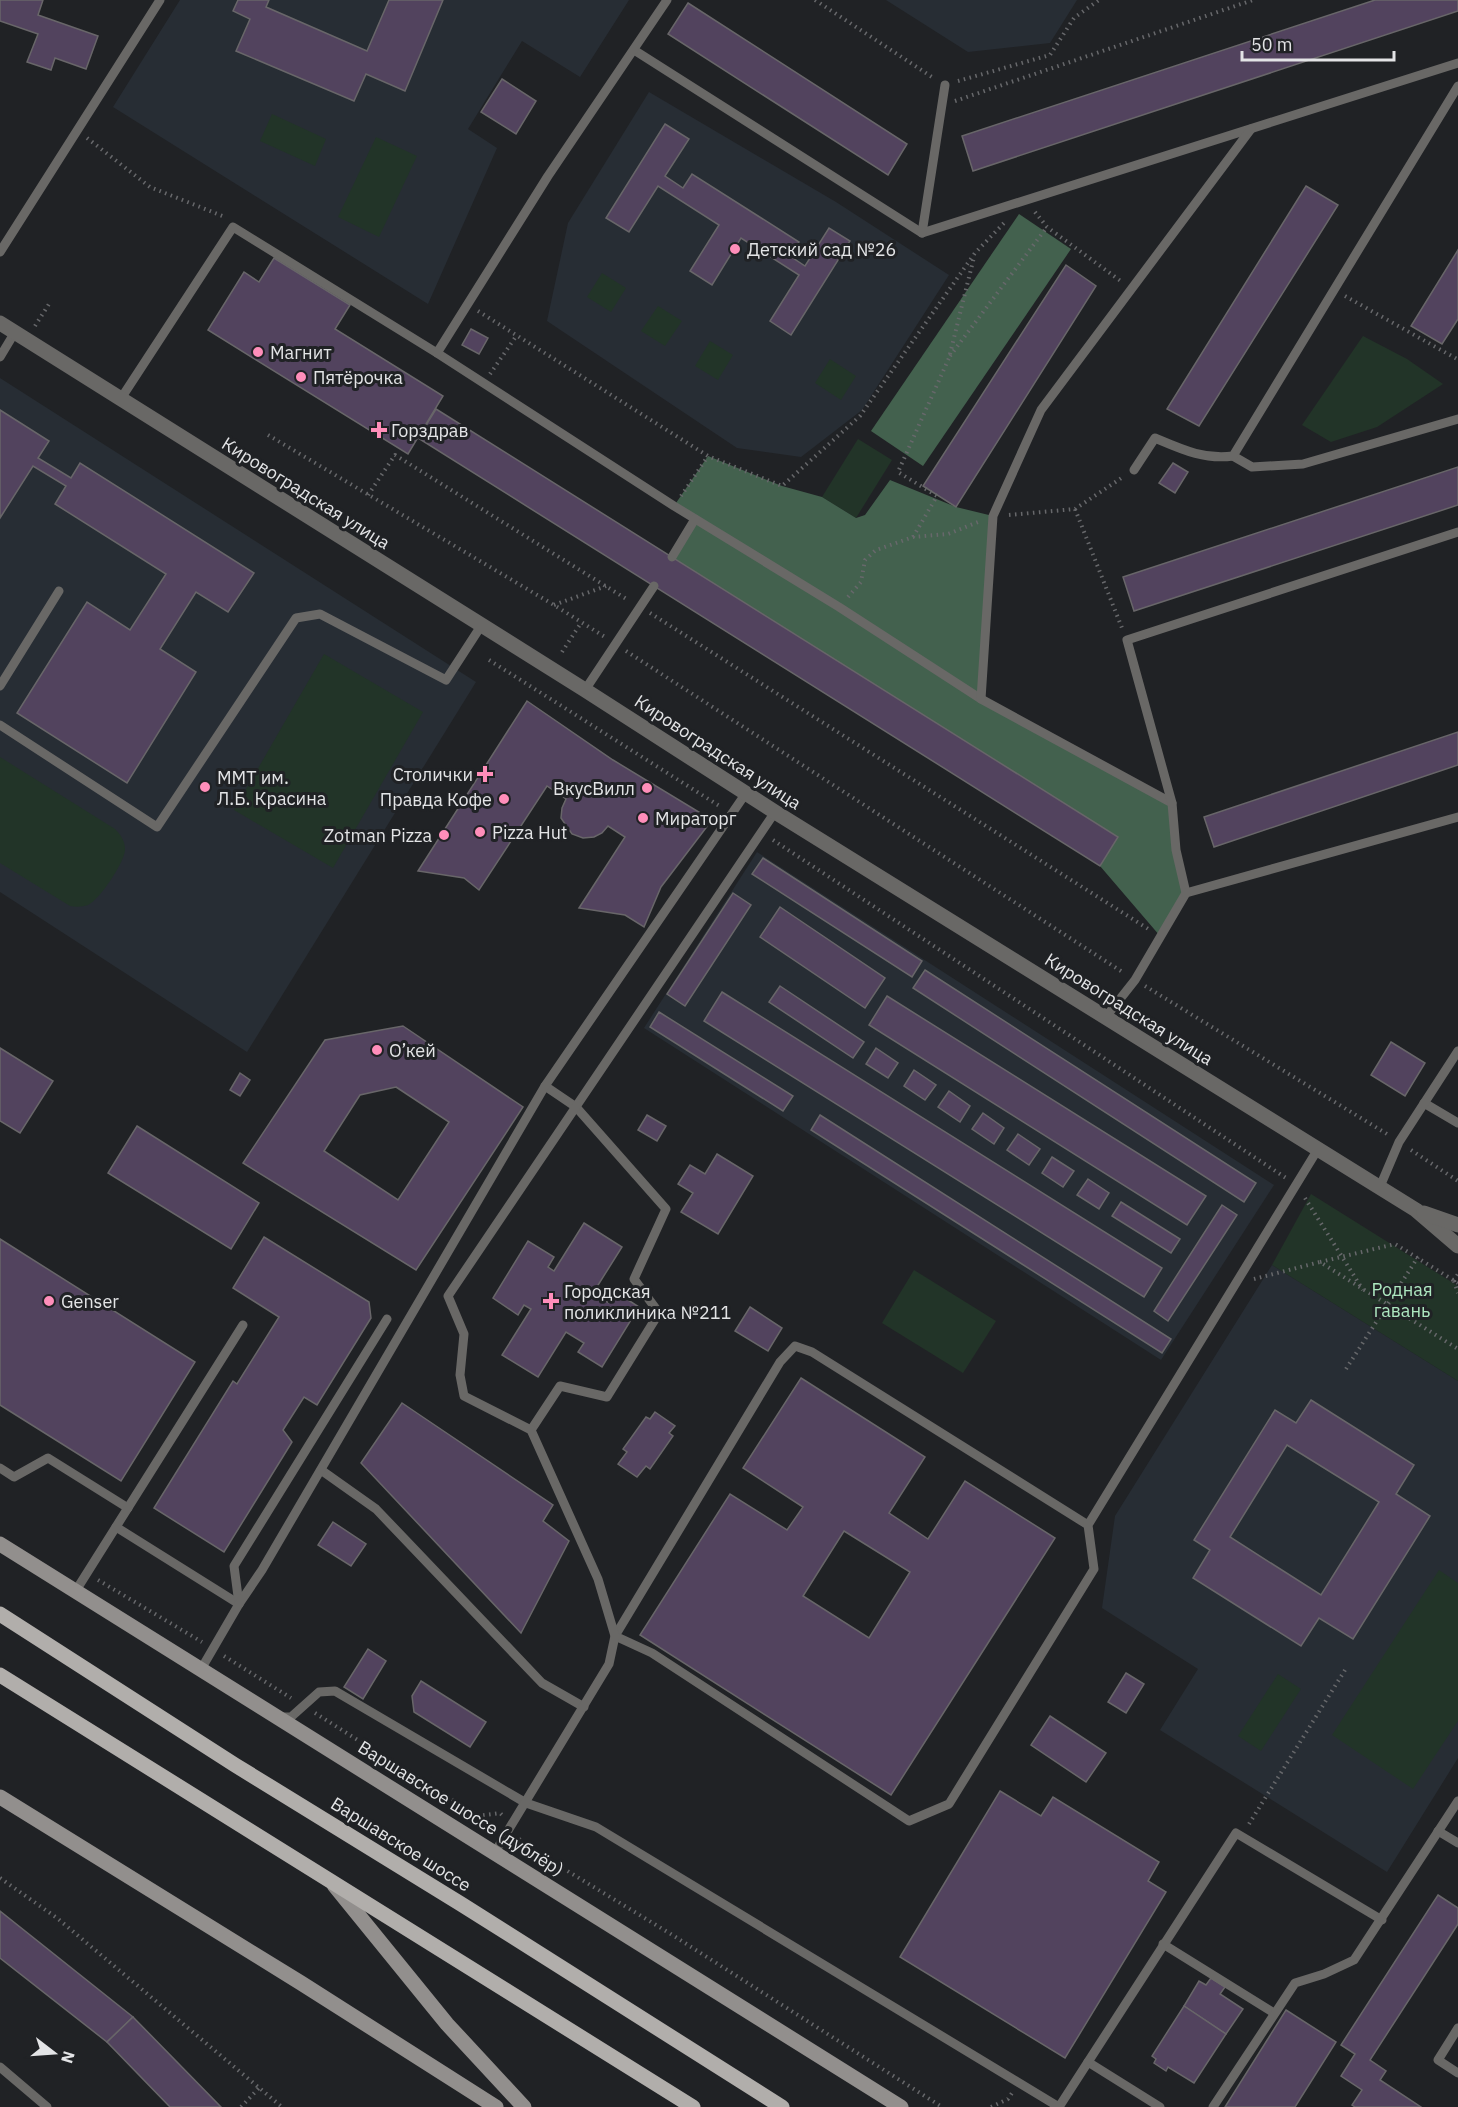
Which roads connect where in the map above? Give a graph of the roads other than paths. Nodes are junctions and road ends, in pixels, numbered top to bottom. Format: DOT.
graph roads {
  1 [pos="160,0"];
  2 [pos="667,0"];
  3 [pos="634,50"];
  4 [pos="1458,63"];
  5 [pos="945,85"];
  6 [pos="1458,86"];
  7 [pos="1251,129"];
  8 [pos="922,233"];
  9 [pos="0,252"];
  10 [pos="0,323"];
  11 [pos="15,332"];
  12 [pos="437,353"];
  13 [pos="0,357"];
  14 [pos="120,400"];
  15 [pos="1458,419"];
  16 [pos="1233,456"];
  17 [pos="1134,470"];
  18 [pos="695,519"];
  19 [pos="1458,532"];
  20 [pos="672,557"];
  21 [pos="654,586"];
  22 [pos="59,591"];
  23 [pos="481,626"];
  24 [pos="0,686"];
  25 [pos="585,690"];
  26 [pos="981,699"];
  27 [pos="0,725"];
  28 [pos="746,793"];
  29 [pos="1173,803"];
  30 [pos="775,812"];
  31 [pos="1458,817"];
  32 [pos="1186,893"];
  33 [pos="1105,1018"];
  34 [pos="1458,1051"];
  35 [pos="545,1086"];
  36 [pos="1424,1103"];
  37 [pos="576,1107"];
  38 [pos="1458,1123"];
  39 [pos="1318,1149"];
  40 [pos="1379,1189"];
  41 [pos="1416,1210"];
  42 [pos="1458,1224"];
  43 [pos="1458,1246"];
  44 [pos="387,1319"];
  45 [pos="243,1325"];
  46 [pos="531,1430"];
  47 [pos="0,1468"];
  48 [pos="321,1470"];
  49 [pos="128,1508"];
  50 [pos="1088,1525"];
  51 [pos="116,1527"];
  52 [pos="0,1544"];
  53 [pos="75,1592"];
  54 [pos="239,1604"];
  55 [pos="0,1614"];
  56 [pos="615,1636"];
  57 [pos="200,1671"];
  58 [pos="0,1675"];
  59 [pos="584,1707"];
  60 [pos="279,1717"];
  61 [pos="0,1797"];
  62 [pos="1458,1801"];
  63 [pos="526,1803"];
  64 [pos="1438,1831"];
  65 [pos="1458,1844"];
  66 [pos="495,1852"];
  67 [pos="332,1882"];
  68 [pos="1382,1920"];
  69 [pos="1163,1944"];
  70 [pos="1274,2013"];
  71 [pos="1458,2028"];
  72 [pos="1088,2062"];
  73 [pos="0,2067"];
  74 [pos="1458,2073"];
  75 [pos="47,2107"];
  76 [pos="496,2107"];
  77 [pos="524,2107"];
  78 [pos="693,2107"];
  79 [pos="782,2107"];
  80 [pos="901,2107"];
  81 [pos="1160,2107"];
  82 [pos="1213,2107"];
  1 -- 9 [label="lane"];
  2 -- 3 [label="lane"];
  3 -- 8 [label="lane"];
  3 -- 12 [label="lane"];
  4 -- 7 [label="lane"];
  5 -- 8 [label="lane"];
  6 -- 16 [label="lane"];
  7 -- 8 [label="lane"];
  7 -- 26 [label="lane"];
  10 -- 11 [label="street, Кировоградская улица"];
  11 -- 13 [label="lane"];
  11 -- 14 [label="street, Кировоградская улица"];
  12 -- 14 [label="lane"];
  12 -- 18 [label="lane"];
  14 -- 23 [label="street, Кировоградская улица"];
  15 -- 16 [label="lane"];
  16 -- 17 [label="lane"];
  18 -- 20 [label="lane"];
  18 -- 26 [label="lane"];
  19 -- 29 [label="lane"];
  21 -- 25 [label="lane"];
  22 -- 24 [label="lane"];
  23 -- 25 [label="street, Кировоградская улица"];
  23 -- 27 [label="lane"];
  25 -- 28 [label="street, Кировоградская улица"];
  26 -- 29 [label="lane"];
  28 -- 30 [label="street, Кировоградская улица"];
  28 -- 35 [label="lane"];
  29 -- 32 [label="lane"];
  30 -- 33 [label="street, Кировоградская улица"];
  30 -- 37 [label="lane"];
  31 -- 32 [label="lane"];
  32 -- 33 [label="lane"];
  33 -- 39 [label="street, Кировоградская улица"];
  34 -- 36 [label="lane"];
  35 -- 37 [label="lane"];
  35 -- 48 [label="lane"];
  36 -- 38 [label="lane"];
  36 -- 40 [label="lane"];
  37 -- 46 [label="lane"];
  37 -- 46 [label="lane"];
  39 -- 40 [label="street, Кировоградская улица"];
  39 -- 50 [label="lane"];
  40 -- 41 [label="street, Кировоградская улица"];
  41 -- 42 [label="street, Кировоградская улица"];
  41 -- 43 [label="street, Кировоградская улица"];
  44 -- 54 [label="lane"];
  45 -- 49 [label="lane"];
  46 -- 56 [label="lane"];
  47 -- 49 [label="lane"];
  48 -- 54 [label="lane"];
  48 -- 59 [label="lane"];
  49 -- 51 [label="lane"];
  50 -- 56 [label="lane"];
  50 -- 56 [label="lane"];
  51 -- 53 [label="lane"];
  51 -- 54 [label="lane"];
  52 -- 53 [label="main road, Варшавское шоссе (дублёр)"];
  53 -- 57 [label="main road, Варшавское шоссе (дублёр)"];
  54 -- 57 [label="lane"];
  55 -- 79 [label="main road, Варшавское шоссе"];
  56 -- 59 [label="lane"];
  57 -- 60 [label="main road, Варшавское шоссе (дублёр)"];
  58 -- 67 [label="main road"];
  59 -- 63 [label="lane"];
  60 -- 63 [label="lane"];
  60 -- 66 [label="main road, Варшавское шоссе (дублёр)"];
  61 -- 76 [label="main road"];
  62 -- 64 [label="lane"];
  63 -- 66 [label="lane"];
  63 -- 72 [label="lane"];
  64 -- 65 [label="lane"];
  64 -- 68 [label="lane"];
  66 -- 80 [label="main road, Варшавское шоссе (дублёр)"];
  67 -- 77 [label="main road"];
  67 -- 78 [label="main road"];
  68 -- 69 [label="lane"];
  68 -- 70 [label="lane"];
  69 -- 70 [label="lane"];
  69 -- 72 [label="lane"];
  70 -- 82 [label="lane"];
  71 -- 74 [label="lane"];
  72 -- 81 [label="lane"];
  73 -- 75 [label="lane"];
}
